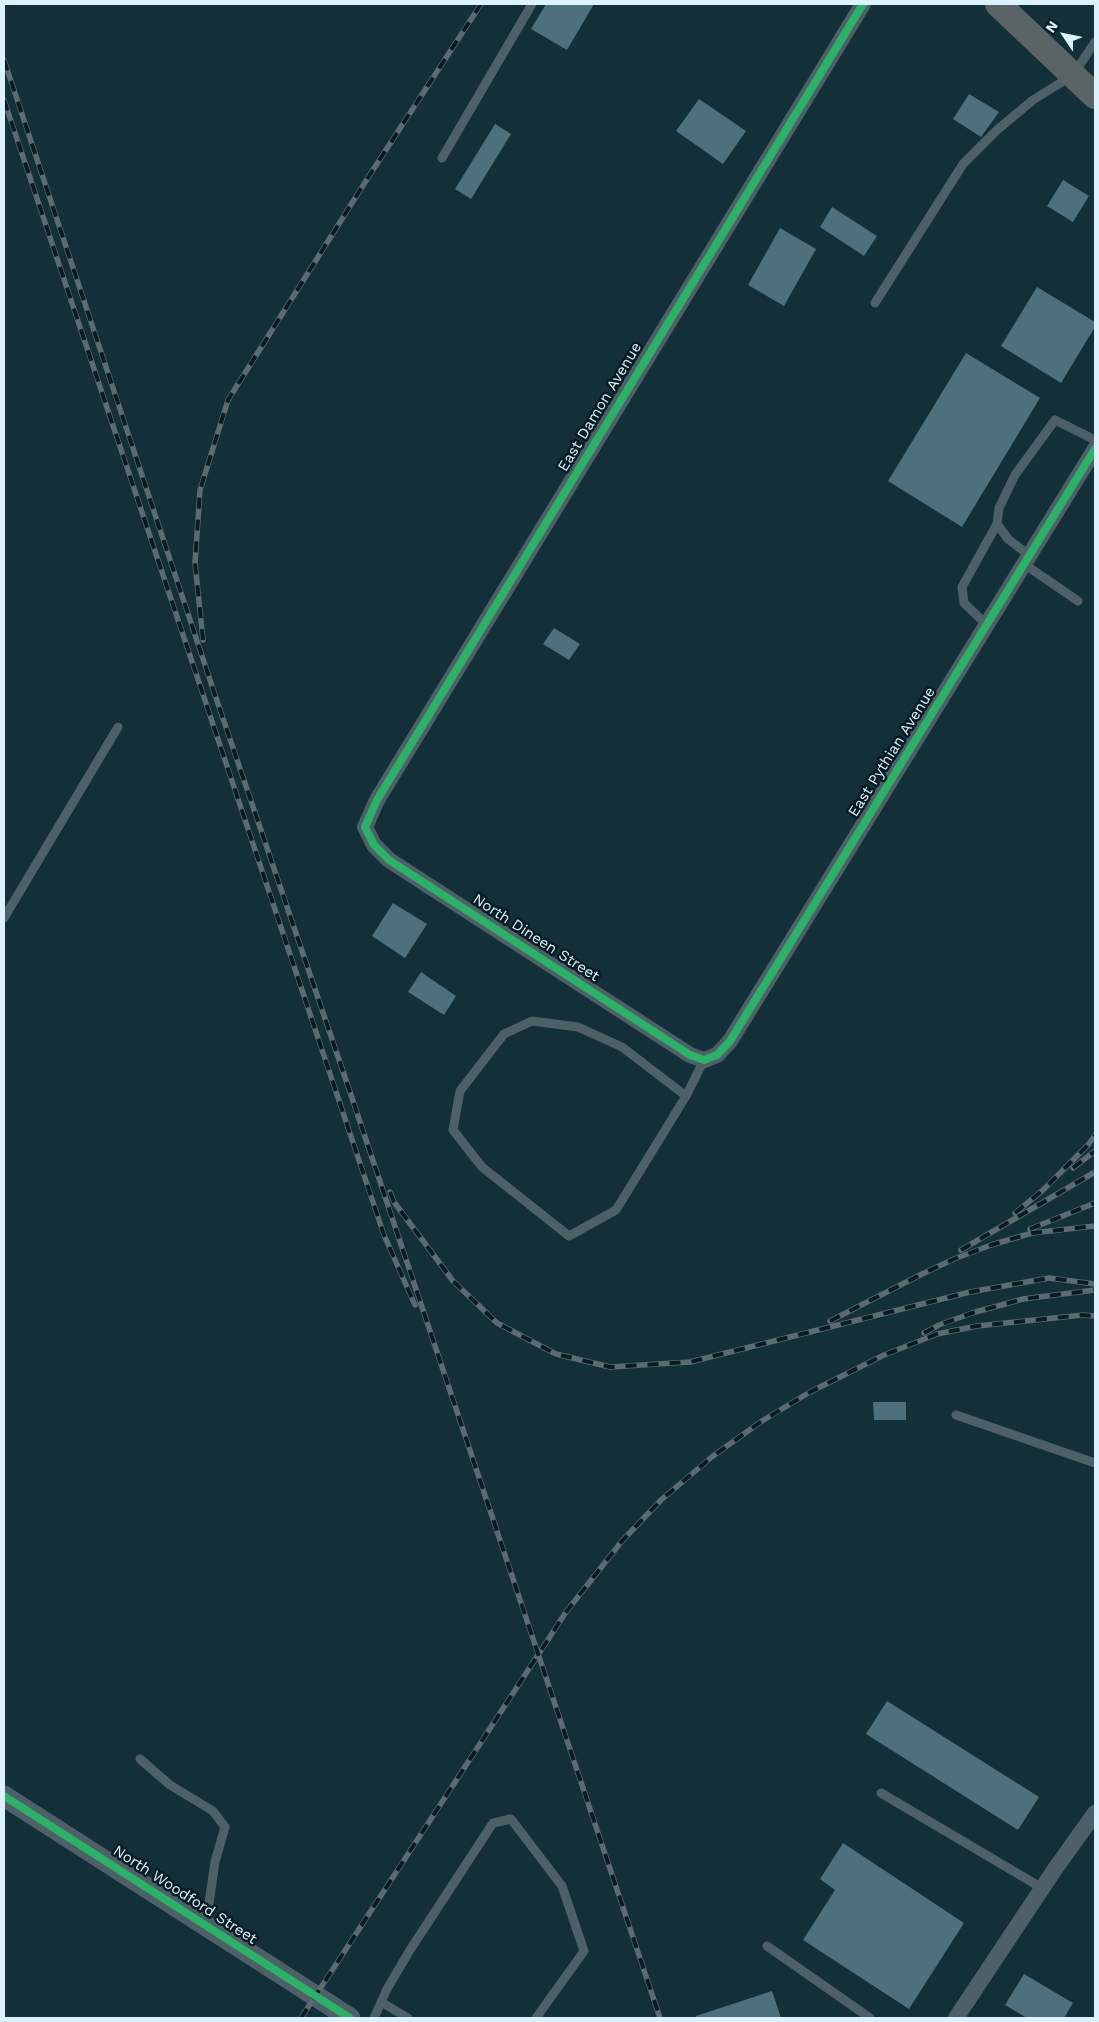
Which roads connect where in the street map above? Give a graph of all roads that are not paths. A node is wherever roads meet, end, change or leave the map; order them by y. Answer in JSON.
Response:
{"nodes":[{"id":1,"x":532,"y":4,"type":"edge"},
{"id":2,"x":862,"y":4,"type":"edge"},
{"id":3,"x":998,"y":4,"type":"edge"},
{"id":4,"x":1095,"y":42,"type":"edge"},
{"id":5,"x":1073,"y":75,"type":"junction"},
{"id":6,"x":1095,"y":96,"type":"edge"},
{"id":7,"x":442,"y":158,"type":"dead end"},
{"id":8,"x":875,"y":303,"type":"dead end"},
{"id":9,"x":1095,"y":440,"type":"edge"},
{"id":10,"x":1095,"y":448,"type":"edge"},
{"id":11,"x":997,"y":524,"type":"junction"},
{"id":12,"x":1027,"y":560,"type":"junction"},
{"id":13,"x":1078,"y":601,"type":"dead end"},
{"id":14,"x":987,"y":625,"type":"junction"},
{"id":15,"x":118,"y":726,"type":"dead end"},
{"id":16,"x":365,"y":827,"type":"joint"},
{"id":17,"x":4,"y":918,"type":"edge"},
{"id":18,"x":704,"y":1060,"type":"junction"},
{"id":19,"x":686,"y":1096,"type":"junction"},
{"id":20,"x":956,"y":1415,"type":"dead end"},
{"id":21,"x":1095,"y":1463,"type":"edge"},
{"id":22,"x":140,"y":1759,"type":"dead end"},
{"id":23,"x":881,"y":1793,"type":"dead end"},
{"id":24,"x":4,"y":1796,"type":"edge"},
{"id":25,"x":1095,"y":1813,"type":"edge"},
{"id":26,"x":1042,"y":1888,"type":"junction"},
{"id":27,"x":206,"y":1924,"type":"junction"},
{"id":28,"x":767,"y":1946,"type":"dead end"},
{"id":29,"x":381,"y":2002,"type":"junction"},
{"id":30,"x":350,"y":2018,"type":"edge"},
{"id":31,"x":374,"y":2018,"type":"edge"},
{"id":32,"x":408,"y":2018,"type":"edge"},
{"id":33,"x":536,"y":2018,"type":"edge"},
{"id":34,"x":870,"y":2018,"type":"edge"},
{"id":35,"x":956,"y":2018,"type":"edge"}],
"edges":[{"from":1,"to":7,"type":"lane"},
{"from":2,"to":16,"type":"street","name":"East Damon Avenue"},
{"from":3,"to":5,"type":"main road"},
{"from":4,"to":5,"type":"lane"},
{"from":5,"to":6,"type":"main road"},
{"from":5,"to":8,"type":"lane"},
{"from":9,"to":11,"type":"lane"},
{"from":10,"to":12,"type":"street","name":"East Pythian Avenue"},
{"from":11,"to":12,"type":"lane"},
{"from":11,"to":14,"type":"lane"},
{"from":12,"to":13,"type":"lane"},
{"from":12,"to":14,"type":"street","name":"East Pythian Avenue"},
{"from":14,"to":18,"type":"street","name":"East Pythian Avenue"},
{"from":15,"to":17,"type":"lane"},
{"from":16,"to":18,"type":"street","name":"North Dineen Street"},
{"from":18,"to":19,"type":"lane"},
{"from":19,"to":19,"type":"lane"},
{"from":20,"to":21,"type":"lane"},
{"from":22,"to":27,"type":"lane"},
{"from":23,"to":26,"type":"lane"},
{"from":24,"to":27,"type":"street","name":"North Woodford Street"},
{"from":25,"to":26,"type":"street"},
{"from":26,"to":35,"type":"street"},
{"from":27,"to":30,"type":"street","name":"North Woodford Street"},
{"from":28,"to":34,"type":"lane"},
{"from":29,"to":31,"type":"lane"},
{"from":29,"to":32,"type":"lane"},
{"from":29,"to":33,"type":"lane"}]}
